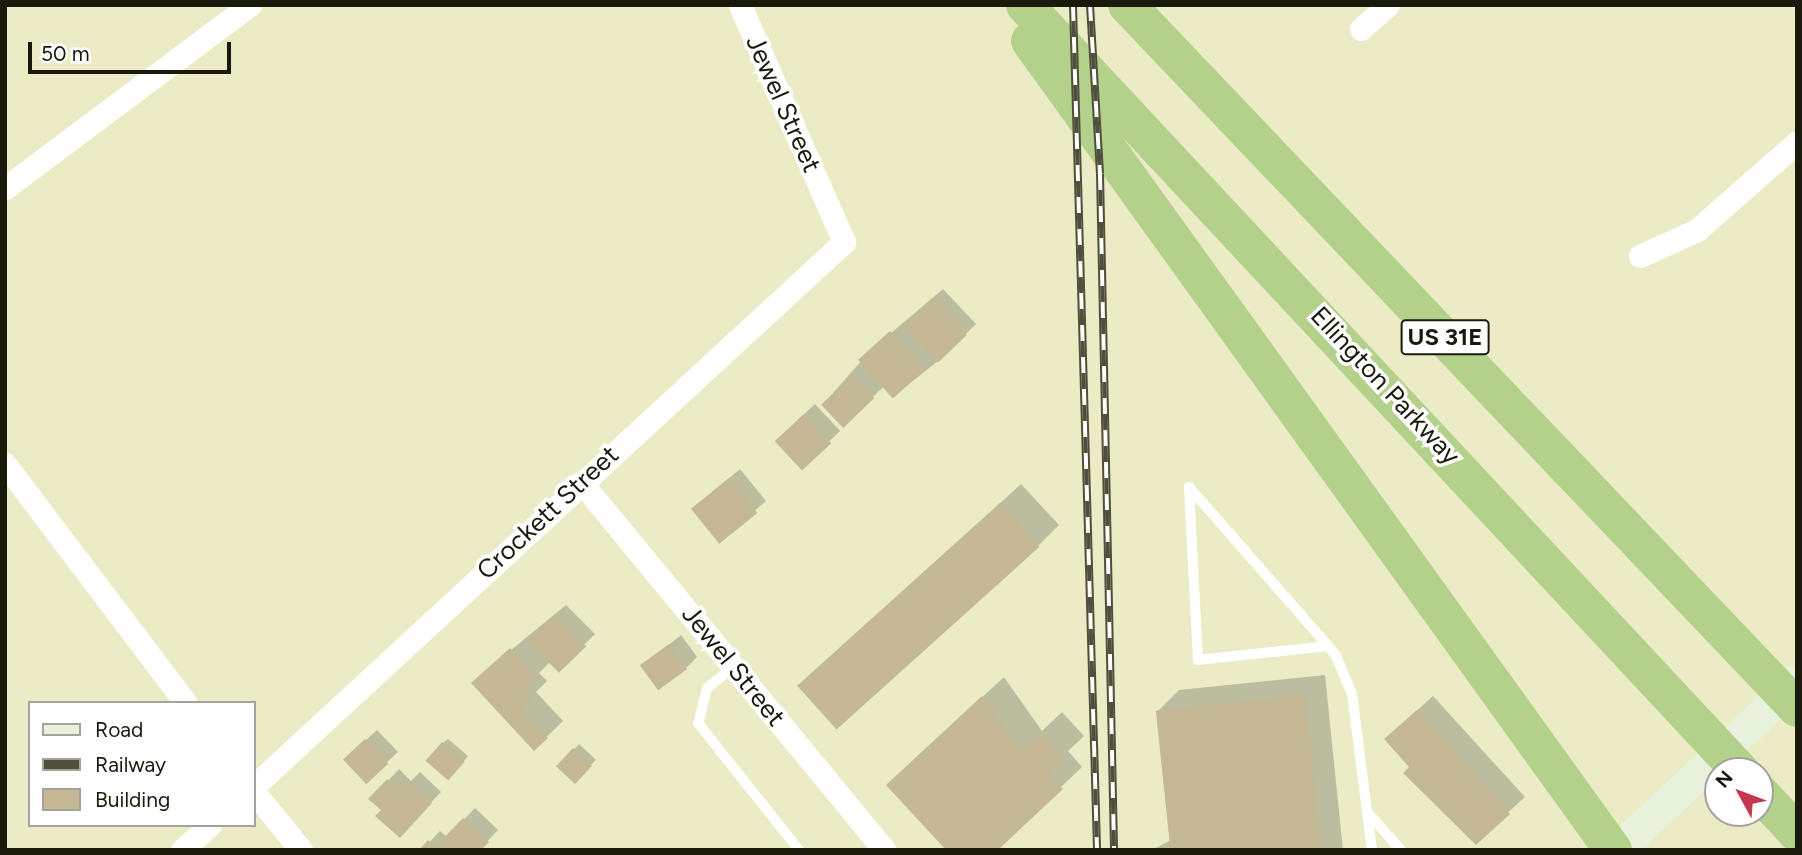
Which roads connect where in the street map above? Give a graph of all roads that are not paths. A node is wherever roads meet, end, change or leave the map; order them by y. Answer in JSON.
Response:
{"nodes":[{"id":1,"x":250,"y":5,"type":"edge"},
{"id":2,"x":740,"y":5,"type":"edge"},
{"id":3,"x":1127,"y":5,"type":"edge"},
{"id":4,"x":1388,"y":5,"type":"edge"},
{"id":5,"x":1013,"y":9,"type":"edge"},
{"id":6,"x":1361,"y":29,"type":"dead end"},
{"id":7,"x":1797,"y":142,"type":"edge"},
{"id":8,"x":5,"y":188,"type":"edge"},
{"id":9,"x":844,"y":242,"type":"joint"},
{"id":10,"x":1640,"y":256,"type":"dead end"},
{"id":11,"x":5,"y":464,"type":"edge"},
{"id":12,"x":581,"y":482,"type":"junction"},
{"id":13,"x":1328,"y":646,"type":"junction"},
{"id":14,"x":733,"y":667,"type":"junction"},
{"id":15,"x":1797,"y":682,"type":"edge"},
{"id":16,"x":184,"y":701,"type":"edge"},
{"id":17,"x":1797,"y":708,"type":"edge"},
{"id":18,"x":1727,"y":757,"type":"edge"},
{"id":19,"x":256,"y":784,"type":"edge"},
{"id":20,"x":256,"y":795,"type":"edge"},
{"id":21,"x":1367,"y":813,"type":"junction"},
{"id":22,"x":208,"y":827,"type":"edge"},
{"id":23,"x":183,"y":850,"type":"edge"},
{"id":24,"x":300,"y":850,"type":"edge"},
{"id":25,"x":799,"y":850,"type":"edge"},
{"id":26,"x":884,"y":850,"type":"edge"},
{"id":27,"x":1372,"y":850,"type":"edge"},
{"id":28,"x":1401,"y":850,"type":"edge"},
{"id":29,"x":1616,"y":850,"type":"edge"}],
"edges":[{"from":1,"to":8,"type":"street"},
{"from":2,"to":9,"type":"street","name":"Jewel Street"},
{"from":3,"to":17,"type":"highway","number":"US 31E"},
{"from":4,"to":6,"type":"street"},
{"from":5,"to":18,"type":"highway","name":"Ellington Parkway","number":"US 31E"},
{"from":5,"to":29,"type":"highway"},
{"from":7,"to":10,"type":"street"},
{"from":9,"to":12,"type":"street","name":"Crockett Street"},
{"from":11,"to":16,"type":"street"},
{"from":12,"to":14,"type":"street","name":"Jewel Street"},
{"from":12,"to":19,"type":"street","name":"Crockett Street"},
{"from":13,"to":13,"type":"lane"},
{"from":13,"to":21,"type":"lane"},
{"from":14,"to":25,"type":"lane"},
{"from":14,"to":26,"type":"street","name":"Jewel Street"},
{"from":15,"to":29,"type":"main road"},
{"from":20,"to":24,"type":"street"},
{"from":21,"to":27,"type":"lane"},
{"from":21,"to":28,"type":"lane"},
{"from":22,"to":23,"type":"street"}]}
